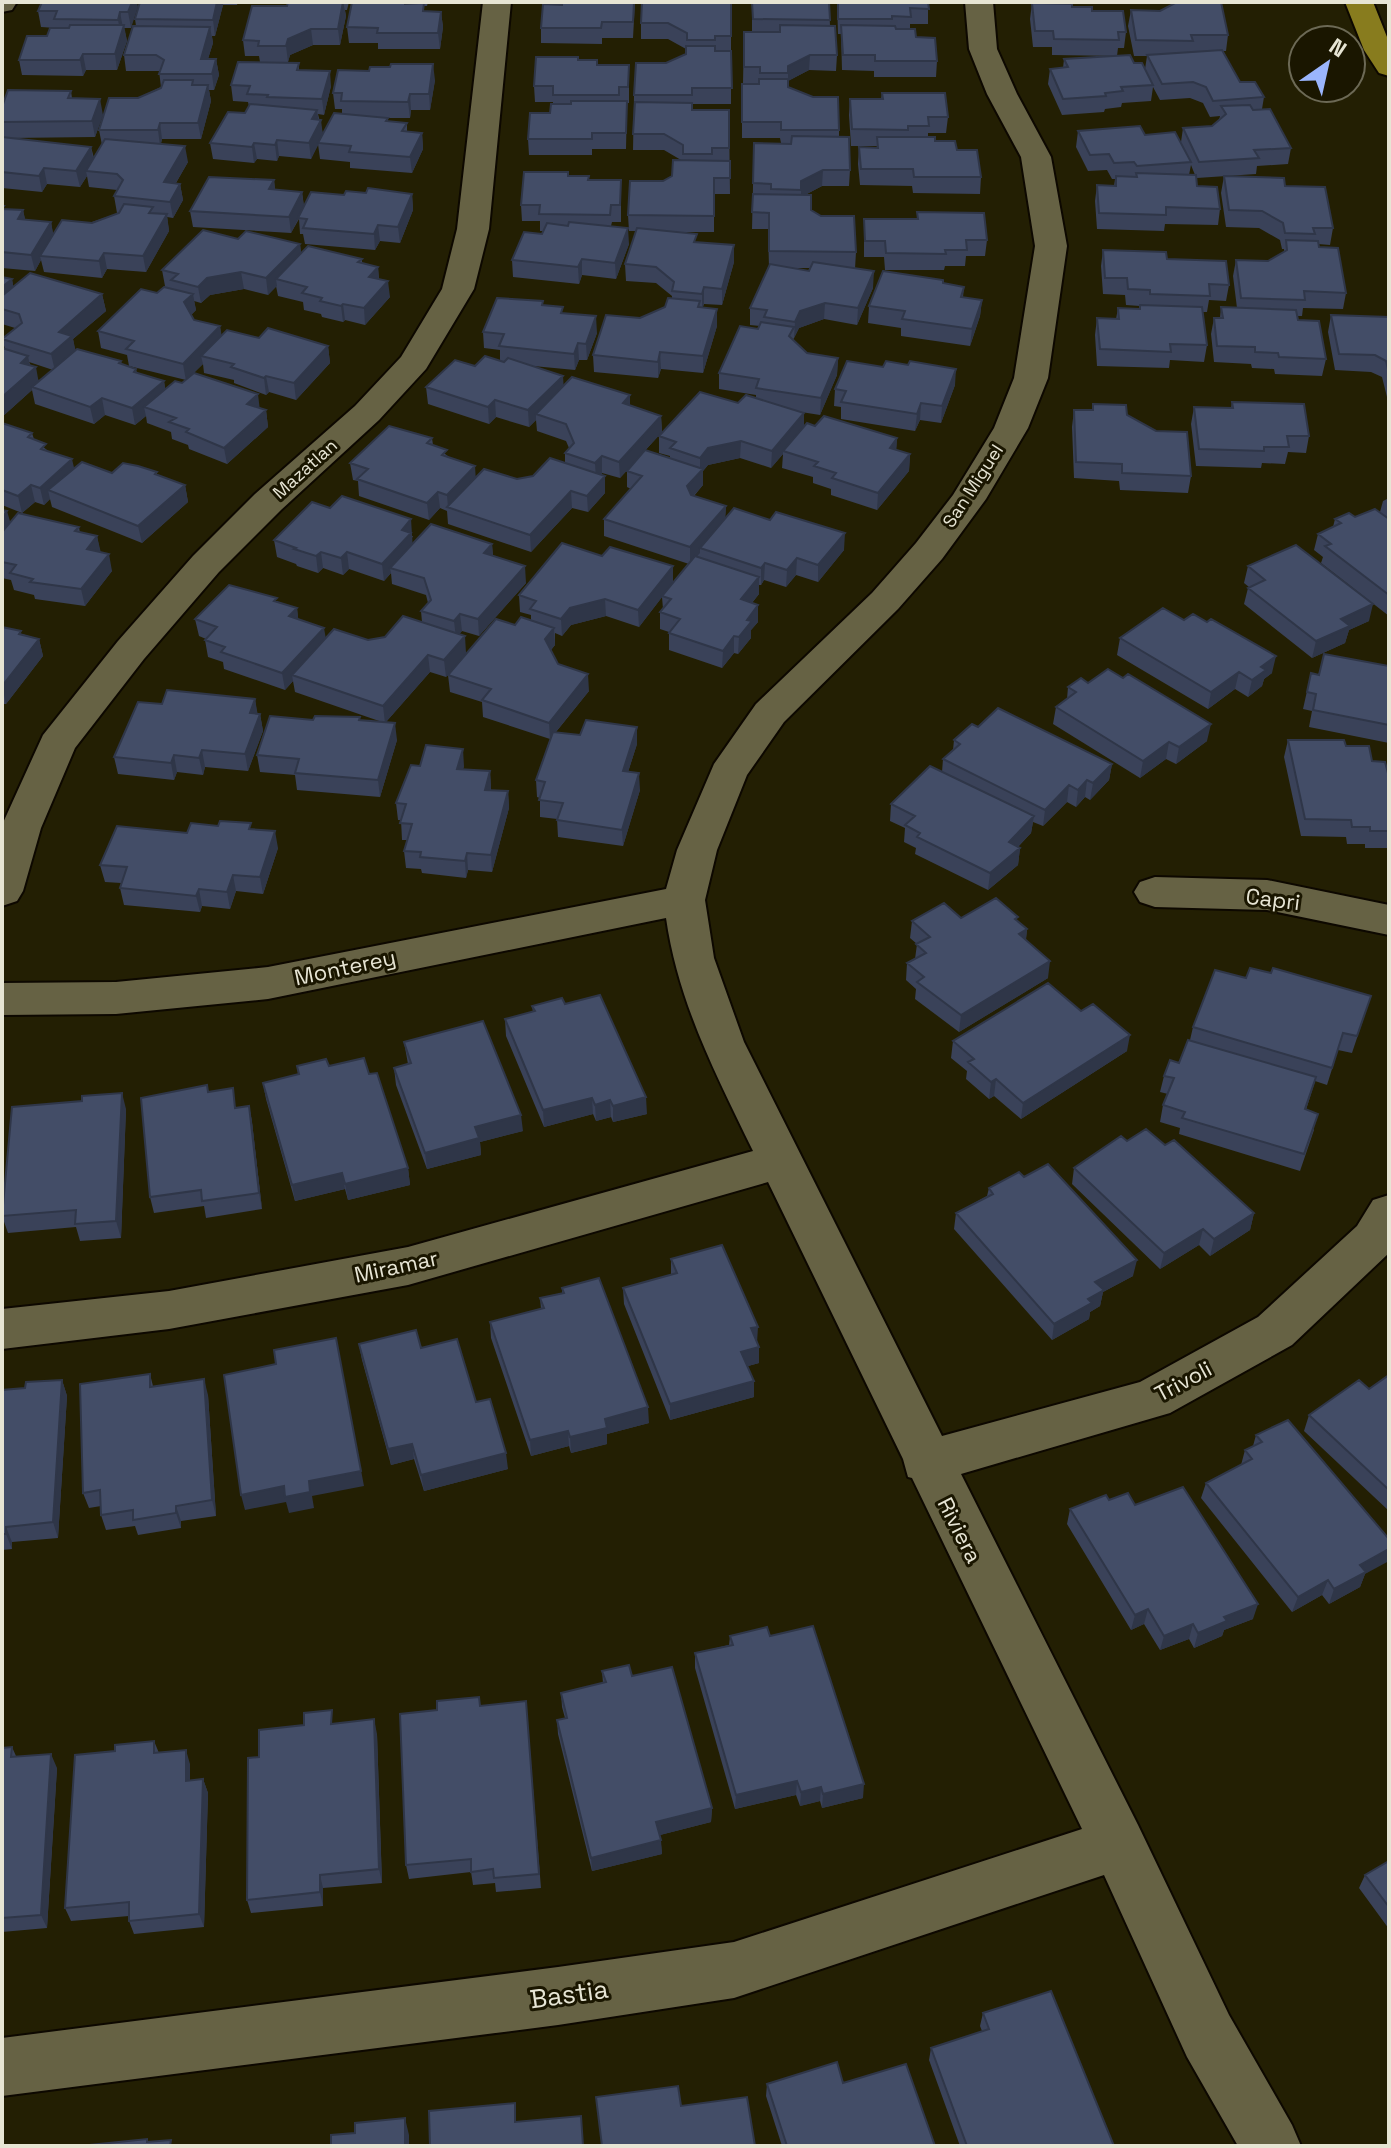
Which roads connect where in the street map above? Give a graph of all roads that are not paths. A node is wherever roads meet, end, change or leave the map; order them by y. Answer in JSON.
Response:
{"nodes":[{"id":1,"x":497,"y":2,"type":"edge"},
{"id":2,"x":979,"y":2,"type":"edge"},
{"id":3,"x":1359,"y":2,"type":"edge"},
{"id":4,"x":1389,"y":67,"type":"edge"},
{"id":5,"x":2,"y":891,"type":"edge"},
{"id":6,"x":1155,"y":892,"type":"dead end"},
{"id":7,"x":684,"y":900,"type":"junction"},
{"id":8,"x":1389,"y":920,"type":"edge"},
{"id":9,"x":2,"y":999,"type":"edge"},
{"id":10,"x":780,"y":1161,"type":"junction"},
{"id":11,"x":1389,"y":1213,"type":"edge"},
{"id":12,"x":2,"y":1329,"type":"edge"},
{"id":13,"x":926,"y":1462,"type":"junction"},
{"id":14,"x":1118,"y":1844,"type":"junction"},
{"id":15,"x":2,"y":2067,"type":"edge"},
{"id":16,"x":1271,"y":2146,"type":"edge"}],
"edges":[{"from":1,"to":5,"type":"street","name":"Mazatlan"},
{"from":2,"to":7,"type":"street","name":"San Miguel"},
{"from":3,"to":4,"type":"main road"},
{"from":6,"to":8,"type":"street","name":"Capri"},
{"from":7,"to":9,"type":"street","name":"Monterey"},
{"from":7,"to":10,"type":"street","name":"Riviera"},
{"from":10,"to":12,"type":"street","name":"Miramar"},
{"from":10,"to":13,"type":"street","name":"Riviera"},
{"from":11,"to":13,"type":"street","name":"Trivoli"},
{"from":13,"to":14,"type":"street","name":"Riviera"},
{"from":14,"to":15,"type":"street","name":"Bastia"},
{"from":14,"to":16,"type":"street","name":"Riviera"}]}
